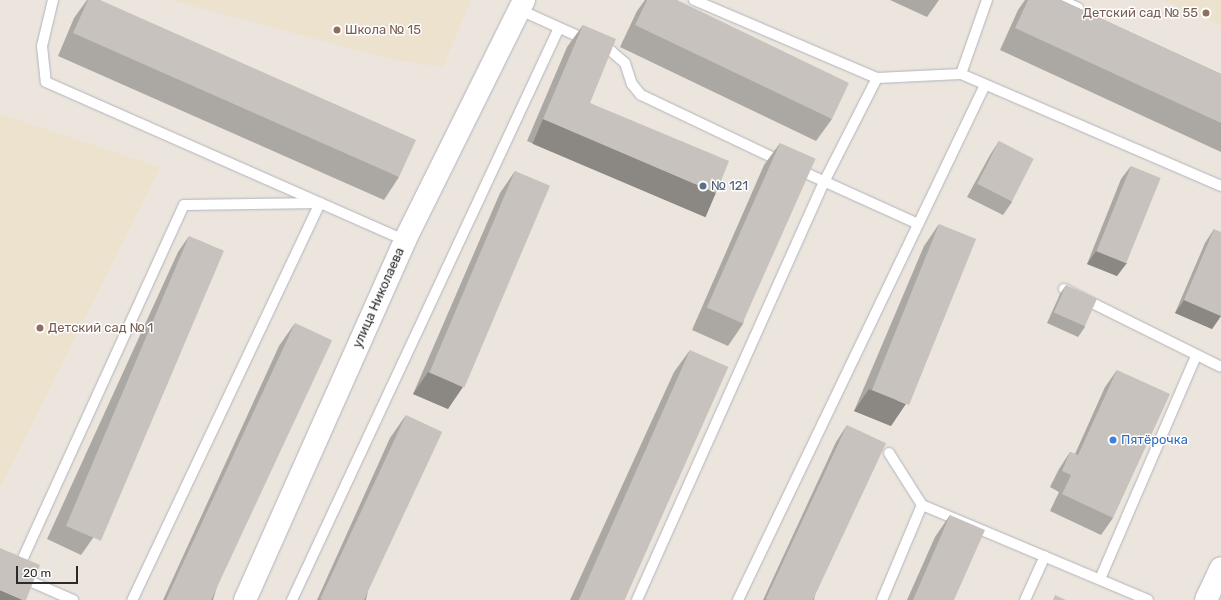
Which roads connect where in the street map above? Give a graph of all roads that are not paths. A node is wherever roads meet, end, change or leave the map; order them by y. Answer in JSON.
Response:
{"nodes":[{"id":1,"x":53,"y":0,"type":"edge"},
{"id":2,"x":694,"y":0,"type":"edge"},
{"id":3,"x":987,"y":0,"type":"edge"},
{"id":4,"x":1061,"y":0,"type":"edge"},
{"id":5,"x":522,"y":5,"type":"edge"},
{"id":6,"x":1089,"y":13,"type":"edge"},
{"id":7,"x":558,"y":28,"type":"junction"},
{"id":8,"x":961,"y":74,"type":"junction"},
{"id":9,"x":877,"y":78,"type":"junction"},
{"id":10,"x":985,"y":85,"type":"junction"},
{"id":11,"x":824,"y":182,"type":"junction"},
{"id":12,"x":1221,"y":186,"type":"edge"},
{"id":13,"x":320,"y":203,"type":"junction"},
{"id":14,"x":918,"y":224,"type":"junction"},
{"id":15,"x":405,"y":240,"type":"junction"},
{"id":16,"x":1064,"y":288,"type":"edge"},
{"id":17,"x":1196,"y":356,"type":"junction"},
{"id":18,"x":1221,"y":367,"type":"edge"},
{"id":19,"x":889,"y":453,"type":"dead end"},
{"id":20,"x":922,"y":505,"type":"junction"},
{"id":21,"x":1045,"y":556,"type":"junction"},
{"id":22,"x":0,"y":568,"type":"edge"},
{"id":23,"x":1221,"y":568,"type":"edge"},
{"id":24,"x":15,"y":575,"type":"junction"},
{"id":25,"x":1100,"y":579,"type":"junction"},
{"id":26,"x":73,"y":600,"type":"edge"},
{"id":27,"x":132,"y":600,"type":"edge"},
{"id":28,"x":245,"y":600,"type":"edge"},
{"id":29,"x":292,"y":600,"type":"edge"},
{"id":30,"x":637,"y":600,"type":"edge"},
{"id":31,"x":738,"y":600,"type":"edge"},
{"id":32,"x":882,"y":600,"type":"edge"},
{"id":33,"x":1025,"y":600,"type":"edge"},
{"id":34,"x":1148,"y":600,"type":"edge"},
{"id":35,"x":1206,"y":600,"type":"edge"}],
"edges":[{"from":1,"to":13,"type":"lane"},
{"from":2,"to":9,"type":"lane"},
{"from":3,"to":8,"type":"lane"},
{"from":4,"to":6,"type":"lane"},
{"from":5,"to":7,"type":"lane"},
{"from":5,"to":15,"type":"main road","name":"улица Николаева"},
{"from":7,"to":11,"type":"lane"},
{"from":7,"to":29,"type":"lane"},
{"from":8,"to":9,"type":"lane"},
{"from":8,"to":10,"type":"lane"},
{"from":9,"to":11,"type":"lane"},
{"from":10,"to":12,"type":"lane"},
{"from":10,"to":14,"type":"lane"},
{"from":11,"to":14,"type":"lane"},
{"from":11,"to":30,"type":"lane"},
{"from":13,"to":15,"type":"lane"},
{"from":13,"to":24,"type":"lane"},
{"from":13,"to":27,"type":"lane"},
{"from":14,"to":31,"type":"lane"},
{"from":15,"to":28,"type":"main road","name":"улица Николаева"},
{"from":16,"to":17,"type":"lane"},
{"from":17,"to":18,"type":"lane"},
{"from":17,"to":25,"type":"lane"},
{"from":19,"to":20,"type":"lane"},
{"from":20,"to":21,"type":"lane"},
{"from":20,"to":32,"type":"lane"},
{"from":21,"to":25,"type":"lane"},
{"from":21,"to":33,"type":"lane"},
{"from":22,"to":24,"type":"lane"},
{"from":23,"to":35,"type":"main road"},
{"from":24,"to":26,"type":"lane"},
{"from":25,"to":34,"type":"lane"}]}
